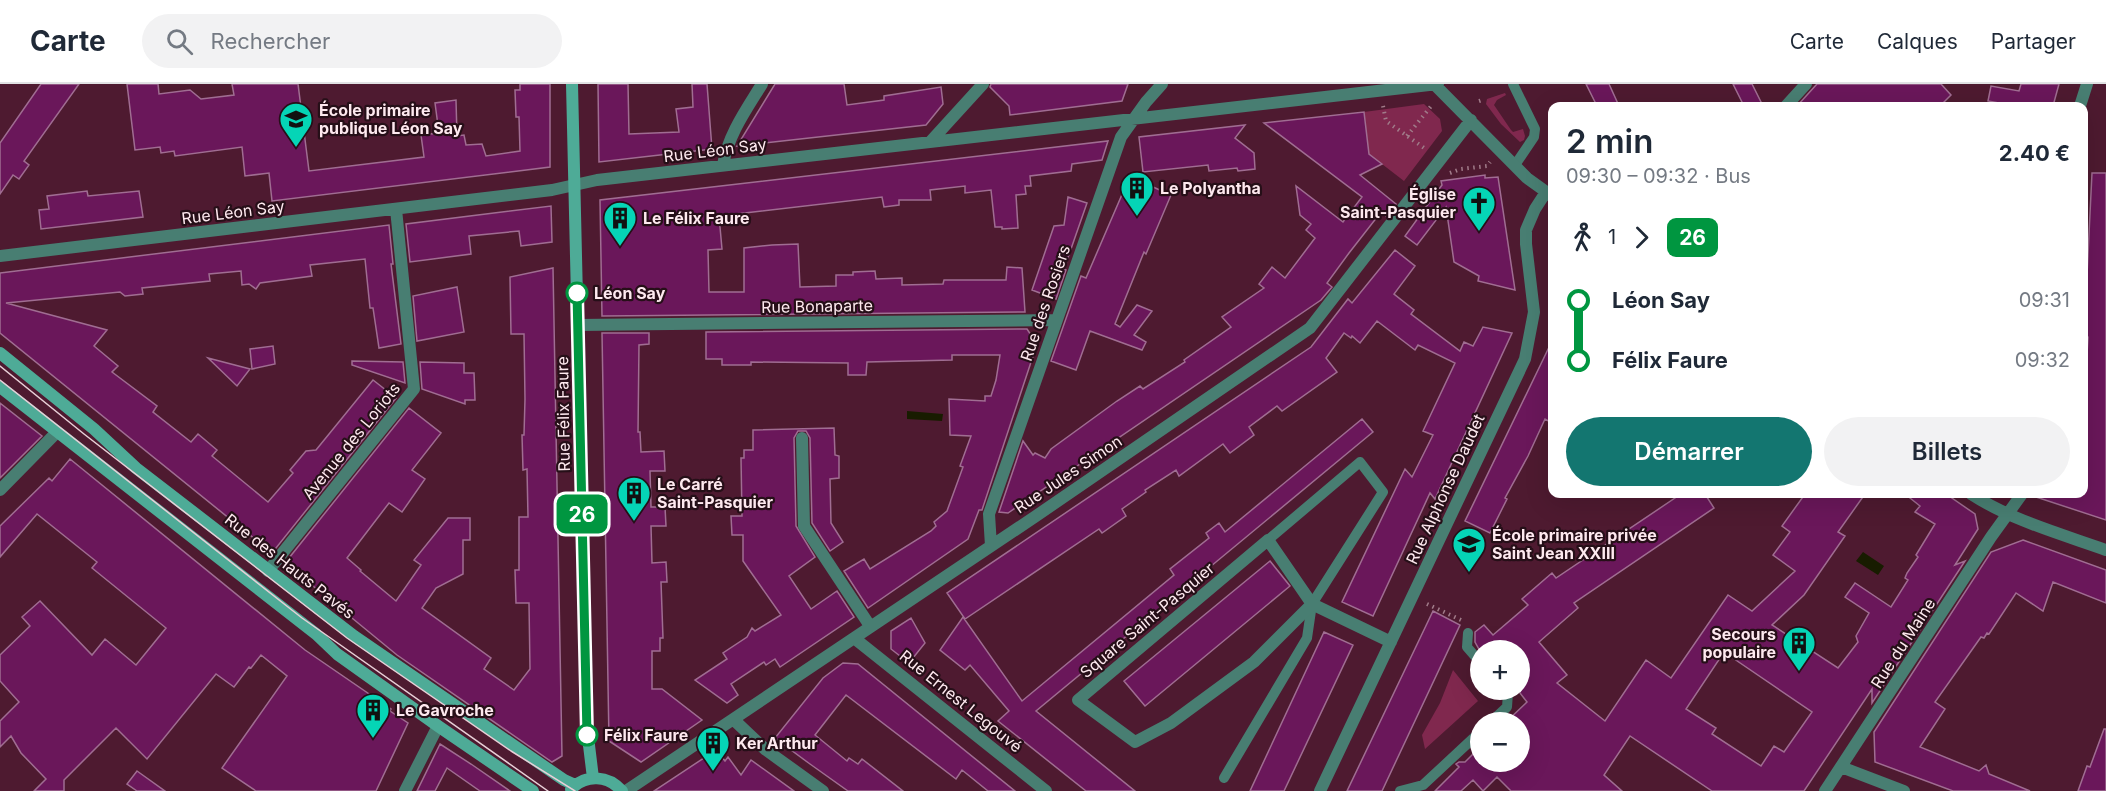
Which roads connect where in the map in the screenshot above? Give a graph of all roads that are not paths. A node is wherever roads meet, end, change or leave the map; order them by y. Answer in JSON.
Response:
{"nodes":[{"id":1,"x":572,"y":84,"type":"edge"},
{"id":2,"x":762,"y":84,"type":"edge"},
{"id":3,"x":983,"y":84,"type":"edge"},
{"id":4,"x":1162,"y":84,"type":"edge"},
{"id":5,"x":1436,"y":84,"type":"edge"},
{"id":6,"x":1513,"y":84,"type":"edge"},
{"id":7,"x":1806,"y":84,"type":"edge"},
{"id":8,"x":2087,"y":84,"type":"edge"},
{"id":9,"x":1790,"y":102,"type":"edge"},
{"id":10,"x":2081,"y":102,"type":"edge"},
{"id":11,"x":1134,"y":119,"type":"junction"},
{"id":12,"x":1471,"y":120,"type":"junction"},
{"id":13,"x":931,"y":141,"type":"junction"},
{"id":14,"x":723,"y":165,"type":"junction"},
{"id":15,"x":1515,"y":165,"type":"junction"},
{"id":16,"x":574,"y":185,"type":"junction"},
{"id":17,"x":1548,"y":193,"type":"edge"},
{"id":18,"x":1548,"y":195,"type":"edge"},
{"id":19,"x":396,"y":209,"type":"junction"},
{"id":20,"x":0,"y":256,"type":"edge"},
{"id":21,"x":1056,"y":320,"type":"junction"},
{"id":22,"x":578,"y":325,"type":"junction"},
{"id":23,"x":0,"y":353,"type":"edge"},
{"id":24,"x":0,"y":387,"type":"edge"},
{"id":25,"x":57,"y":432,"type":"junction"},
{"id":26,"x":802,"y":438,"type":"dead end"},
{"id":27,"x":0,"y":490,"type":"edge"},
{"id":28,"x":1978,"y":498,"type":"edge"},
{"id":29,"x":2019,"y":498,"type":"edge"},
{"id":30,"x":2009,"y":513,"type":"junction"},
{"id":31,"x":1268,"y":540,"type":"junction"},
{"id":32,"x":991,"y":546,"type":"junction"},
{"id":33,"x":2106,"y":550,"type":"edge"},
{"id":34,"x":268,"y":571,"type":"junction"},
{"id":35,"x":1312,"y":604,"type":"junction"},
{"id":36,"x":870,"y":626,"type":"junction"},
{"id":37,"x":1468,"y":633,"type":"road end"},
{"id":38,"x":854,"y":638,"type":"junction"},
{"id":39,"x":1391,"y":642,"type":"junction"},
{"id":40,"x":1470,"y":650,"type":"edge"},
{"id":41,"x":734,"y":720,"type":"junction"},
{"id":42,"x":438,"y":726,"type":"junction"},
{"id":43,"x":1470,"y":741,"type":"edge"},
{"id":44,"x":1841,"y":767,"type":"junction"},
{"id":45,"x":593,"y":778,"type":"junction"},
{"id":46,"x":1224,"y":778,"type":"dead end"},
{"id":47,"x":572,"y":788,"type":"edge"},
{"id":48,"x":1324,"y":789,"type":"edge"},
{"id":49,"x":405,"y":791,"type":"edge"},
{"id":50,"x":533,"y":791,"type":"edge"},
{"id":51,"x":624,"y":791,"type":"edge"},
{"id":52,"x":823,"y":791,"type":"edge"},
{"id":53,"x":1046,"y":791,"type":"edge"},
{"id":54,"x":1400,"y":791,"type":"edge"},
{"id":55,"x":1825,"y":791,"type":"edge"},
{"id":56,"x":1904,"y":791,"type":"edge"}],
"edges":[{"from":1,"to":16,"type":"street","name":"Rue Félix Faure"},
{"from":2,"to":14,"type":"street"},
{"from":3,"to":13,"type":"street"},
{"from":4,"to":11,"type":"street","name":"Rue des Rosiers"},
{"from":5,"to":11,"type":"street","name":"Rue Léon Say"},
{"from":5,"to":12,"type":"street"},
{"from":6,"to":15,"type":"lane"},
{"from":7,"to":9,"type":"street"},
{"from":8,"to":10,"type":"street"},
{"from":11,"to":13,"type":"street","name":"Rue Léon Say"},
{"from":11,"to":21,"type":"street","name":"Rue des Rosiers"},
{"from":12,"to":15,"type":"street"},
{"from":12,"to":32,"type":"street","name":"Rue Jules Simon"},
{"from":13,"to":14,"type":"street","name":"Rue Léon Say"},
{"from":14,"to":16,"type":"street","name":"Rue Léon Say"},
{"from":15,"to":17,"type":"street"},
{"from":16,"to":19,"type":"street","name":"Rue Léon Say"},
{"from":16,"to":22,"type":"street","name":"Rue Félix Faure"},
{"from":18,"to":39,"type":"street","name":"Rue Alphonse Daudet"},
{"from":19,"to":20,"type":"street","name":"Rue Léon Say"},
{"from":19,"to":34,"type":"street","name":"Avenue des Loriots"},
{"from":21,"to":22,"type":"street","name":"Rue Bonaparte"},
{"from":21,"to":32,"type":"street","name":"Rue des Rosiers"},
{"from":22,"to":45,"type":"street","name":"Rue Félix Faure"},
{"from":23,"to":34,"type":"street","name":"Rue des Hauts Pavés"},
{"from":24,"to":25,"type":"street"},
{"from":25,"to":27,"type":"street"},
{"from":25,"to":42,"type":"street"},
{"from":26,"to":36,"type":"street"},
{"from":28,"to":30,"type":"street"},
{"from":29,"to":30,"type":"street","name":"Rue du Maine"},
{"from":30,"to":33,"type":"street"},
{"from":30,"to":44,"type":"street","name":"Rue du Maine"},
{"from":31,"to":35,"type":"street"},
{"from":31,"to":35,"type":"lane"},
{"from":31,"to":35,"type":"street","name":"Square Saint-Pasquier"},
{"from":32,"to":36,"type":"street","name":"Rue Jules Simon"},
{"from":34,"to":47,"type":"street","name":"Rue des Hauts Pavés"},
{"from":35,"to":39,"type":"street"},
{"from":35,"to":46,"type":"lane"},
{"from":36,"to":38,"type":"street","name":"Rue Jules Simon"},
{"from":37,"to":40,"type":"lane"},
{"from":38,"to":41,"type":"street","name":"Rue Jules Simon"},
{"from":38,"to":53,"type":"street","name":"Rue Ernest Legouvé"},
{"from":39,"to":48,"type":"street","name":"Rue Alphonse Daudet"},
{"from":41,"to":51,"type":"street","name":"Rue Jules Simon"},
{"from":41,"to":52,"type":"street"},
{"from":42,"to":49,"type":"street"},
{"from":42,"to":50,"type":"street"},
{"from":43,"to":54,"type":"lane"},
{"from":44,"to":55,"type":"street","name":"Rue du Maine"},
{"from":44,"to":56,"type":"street"},
{"from":45,"to":47,"type":"street"},
{"from":45,"to":51,"type":"street"}]}
